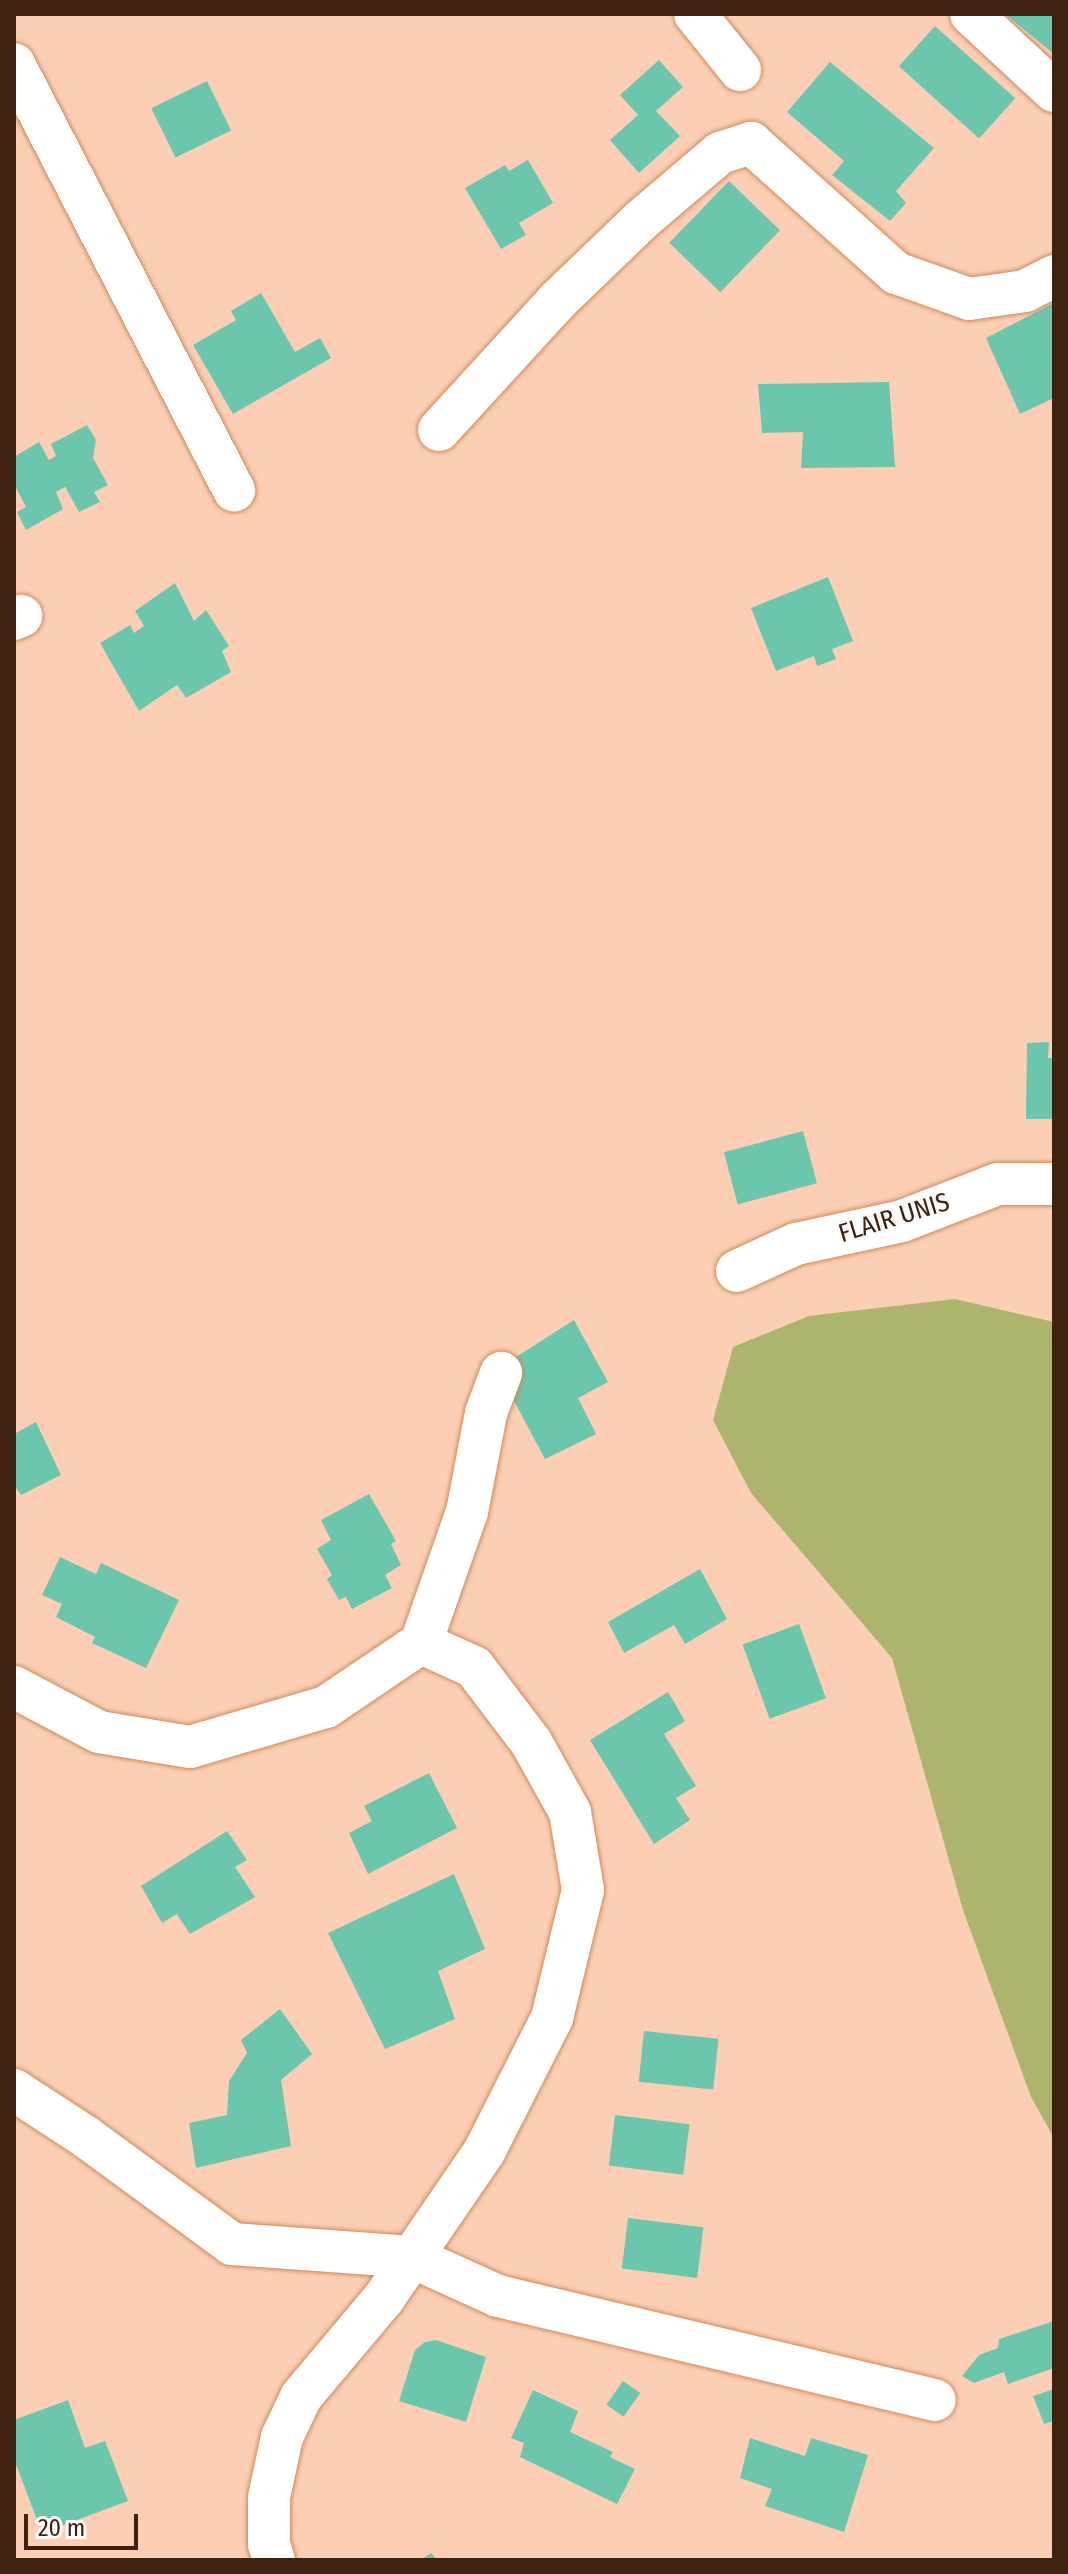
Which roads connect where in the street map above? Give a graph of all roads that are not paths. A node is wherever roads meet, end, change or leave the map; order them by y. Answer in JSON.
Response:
{"nodes":[{"id":1,"x":695,"y":14,"type":"edge"},
{"id":2,"x":971,"y":14,"type":"edge"},
{"id":3,"x":14,"y":64,"type":"edge"},
{"id":4,"x":740,"y":70,"type":"dead end"},
{"id":5,"x":1054,"y":91,"type":"edge"},
{"id":6,"x":1054,"y":276,"type":"edge"},
{"id":7,"x":439,"y":430,"type":"dead end"},
{"id":8,"x":234,"y":491,"type":"dead end"},
{"id":9,"x":1054,"y":1184,"type":"edge"},
{"id":10,"x":737,"y":1271,"type":"dead end"},
{"id":11,"x":501,"y":1373,"type":"dead end"},
{"id":12,"x":421,"y":1643,"type":"junction"},
{"id":13,"x":14,"y":1687,"type":"edge"},
{"id":14,"x":14,"y":2090,"type":"edge"},
{"id":15,"x":412,"y":2257,"type":"junction"},
{"id":16,"x":935,"y":2400,"type":"dead end"},
{"id":17,"x":274,"y":2560,"type":"edge"}],
"edges":[{"from":1,"to":4,"type":"street"},
{"from":2,"to":5,"type":"street"},
{"from":3,"to":8,"type":"street"},
{"from":6,"to":7,"type":"street"},
{"from":9,"to":10,"type":"street","name":"FLAIR UNIS"},
{"from":11,"to":12,"type":"street"},
{"from":12,"to":13,"type":"street"},
{"from":12,"to":15,"type":"street"},
{"from":14,"to":15,"type":"street"},
{"from":15,"to":16,"type":"street"},
{"from":15,"to":17,"type":"street"}]}
